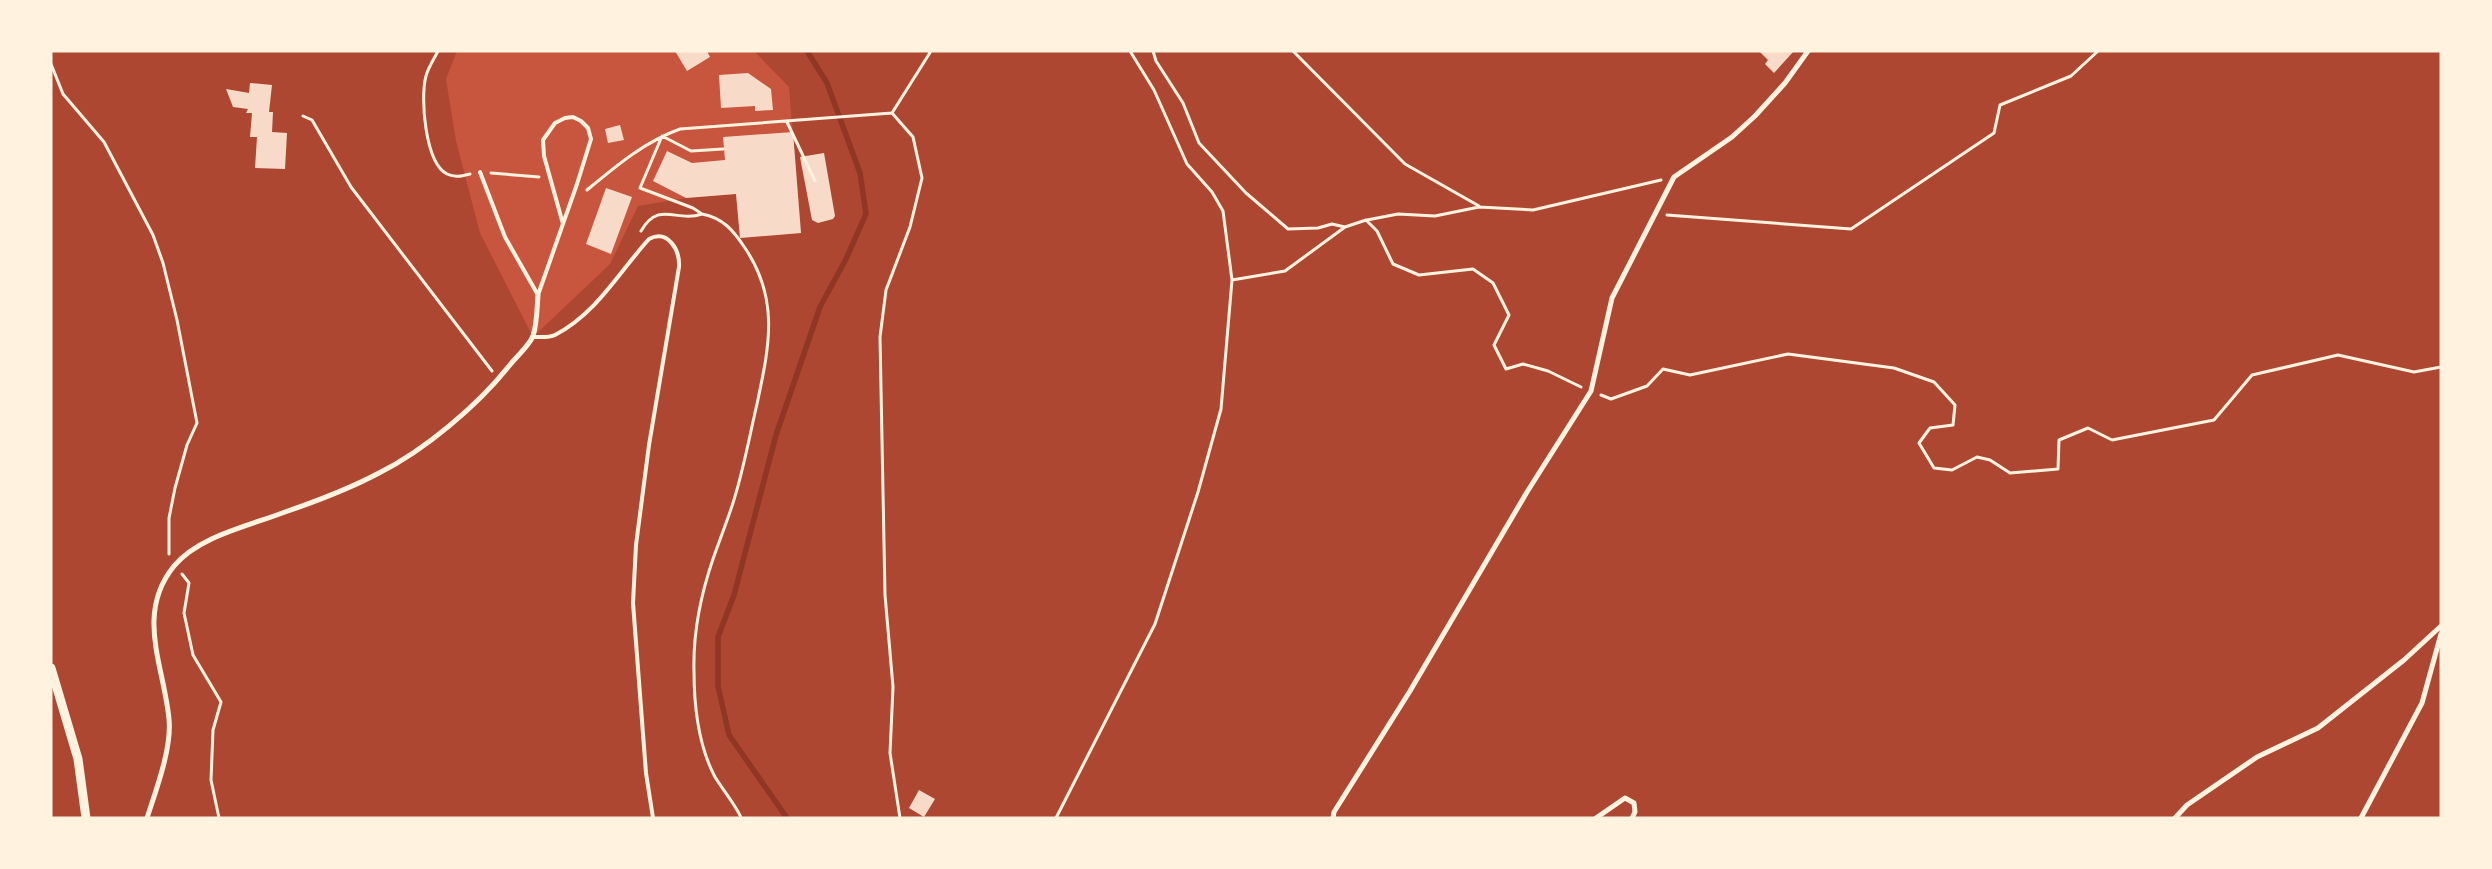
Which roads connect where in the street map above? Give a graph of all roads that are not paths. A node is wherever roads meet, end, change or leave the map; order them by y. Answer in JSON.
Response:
{"nodes":[{"id":1,"x":1808,"y":51,"type":"edge"},
{"id":2,"x":480,"y":172,"type":"road end"},
{"id":3,"x":563,"y":224,"type":"junction"},
{"id":4,"x":538,"y":295,"type":"junction"},
{"id":5,"x":532,"y":337,"type":"junction"},
{"id":6,"x":2441,"y":626,"type":"edge"},
{"id":7,"x":2441,"y":634,"type":"edge"},
{"id":8,"x":51,"y":668,"type":"edge"},
{"id":9,"x":86,"y":818,"type":"edge"},
{"id":10,"x":147,"y":818,"type":"edge"},
{"id":11,"x":653,"y":818,"type":"edge"},
{"id":12,"x":1334,"y":818,"type":"edge"},
{"id":13,"x":1596,"y":818,"type":"edge"},
{"id":14,"x":1632,"y":818,"type":"edge"},
{"id":15,"x":2175,"y":818,"type":"edge"},
{"id":16,"x":2361,"y":818,"type":"edge"}],
"edges":[{"from":1,"to":12,"type":"street"},
{"from":2,"to":4,"type":"lane"},
{"from":3,"to":3,"type":"lane"},
{"from":3,"to":4,"type":"lane"},
{"from":4,"to":5,"type":"street"},
{"from":5,"to":10,"type":"street"},
{"from":5,"to":11,"type":"lane"},
{"from":6,"to":15,"type":"street"},
{"from":7,"to":16,"type":"street"},
{"from":8,"to":9,"type":"street"},
{"from":13,"to":14,"type":"street"}]}
